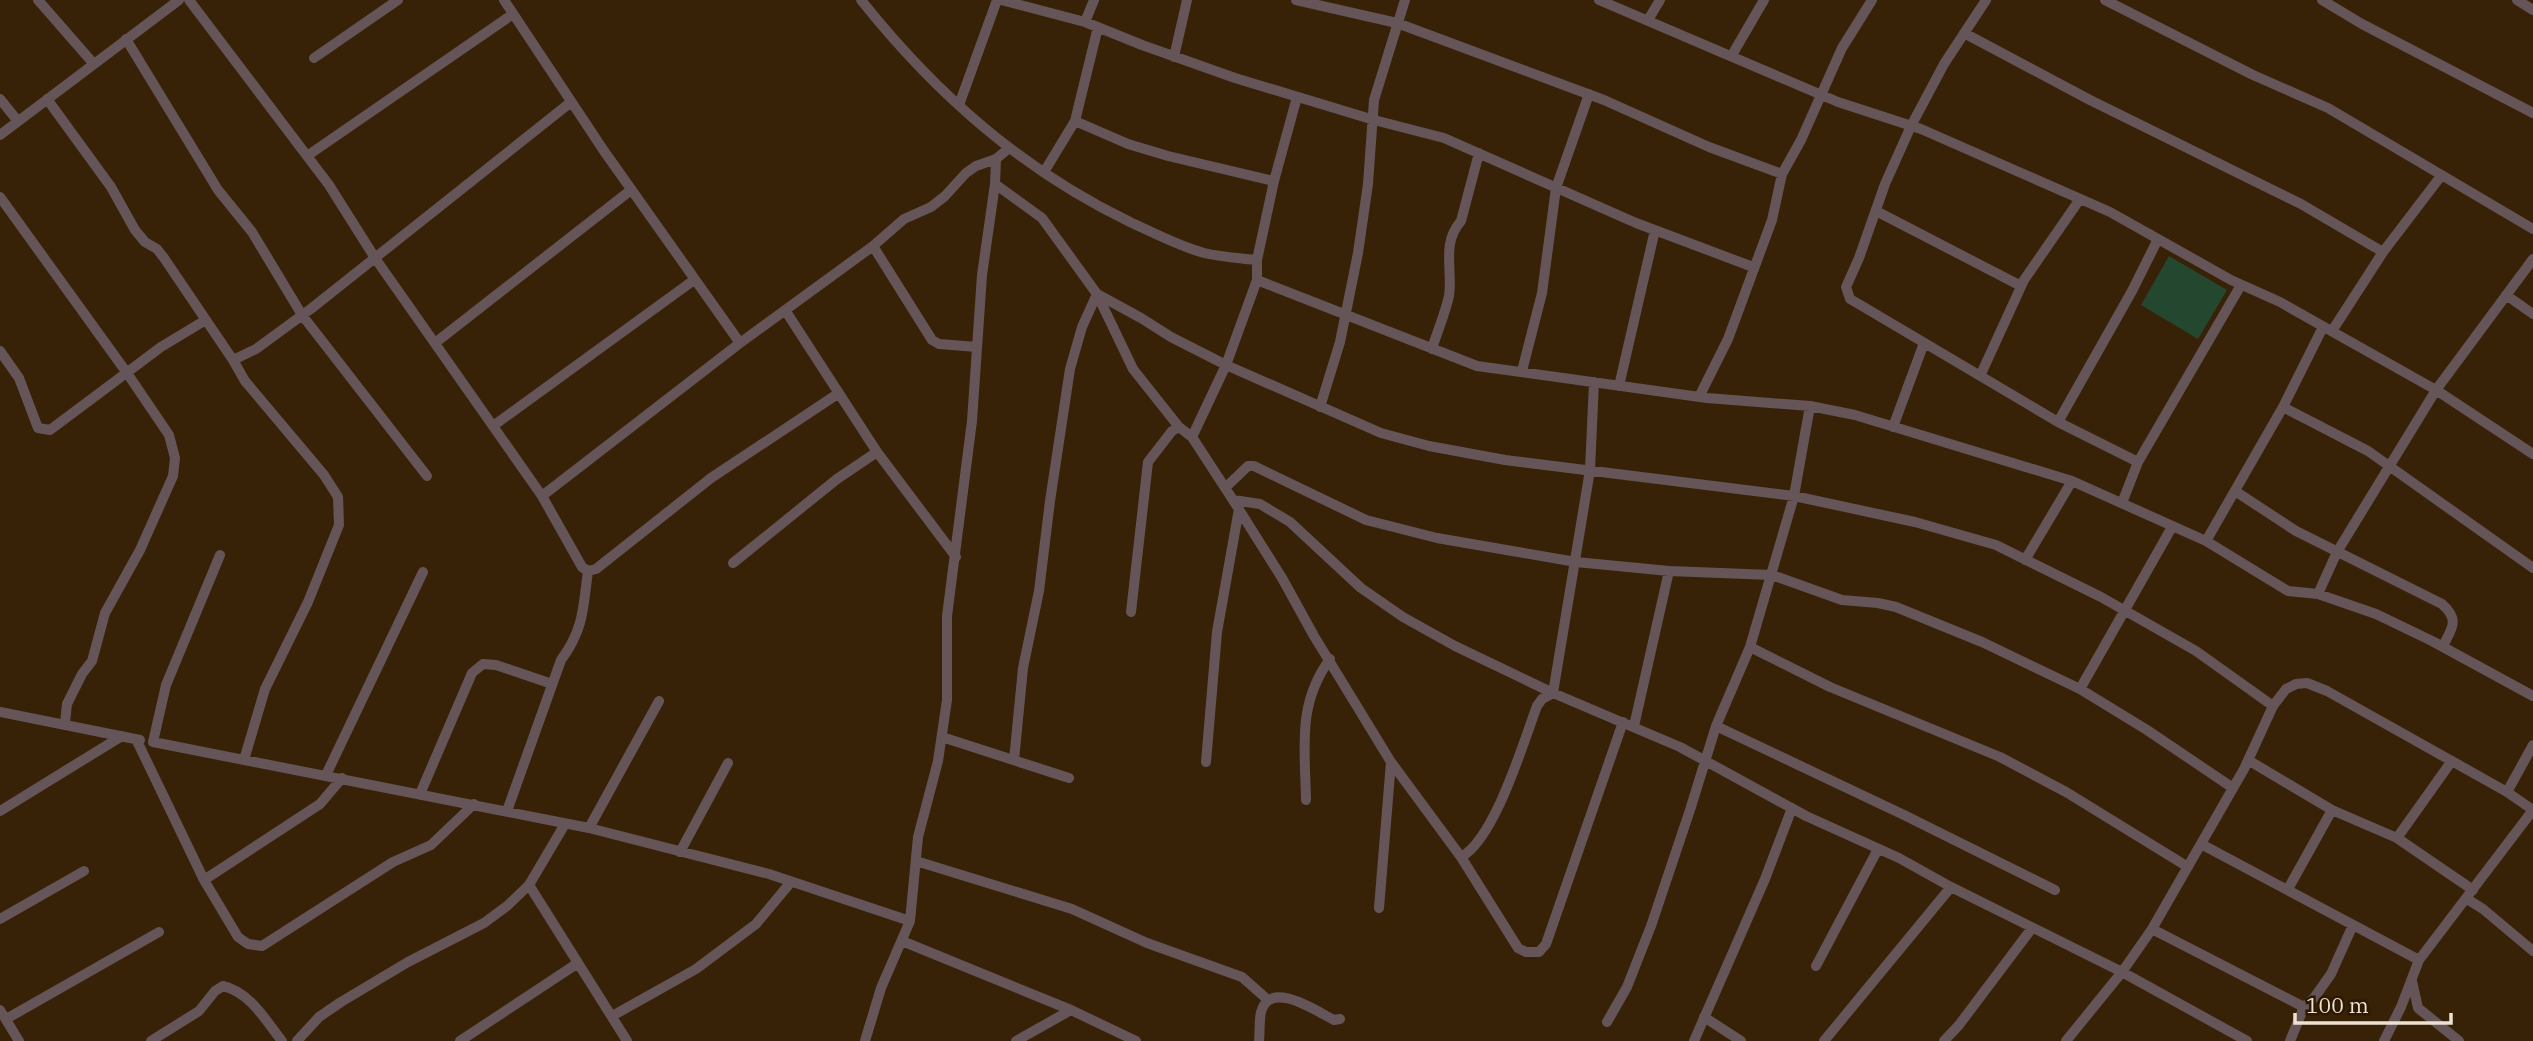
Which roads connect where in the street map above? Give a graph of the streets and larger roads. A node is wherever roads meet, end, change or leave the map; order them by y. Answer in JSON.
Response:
{"nodes":[{"id":1,"x":38,"y":0,"type":"edge"},
{"id":2,"x":179,"y":0,"type":"edge"},
{"id":3,"x":189,"y":0,"type":"edge"},
{"id":4,"x":398,"y":0,"type":"edge"},
{"id":5,"x":503,"y":0,"type":"edge"},
{"id":6,"x":861,"y":0,"type":"edge"},
{"id":7,"x":999,"y":0,"type":"edge"},
{"id":8,"x":1094,"y":0,"type":"edge"},
{"id":9,"x":1187,"y":0,"type":"edge"},
{"id":10,"x":1296,"y":0,"type":"edge"},
{"id":11,"x":1405,"y":0,"type":"edge"},
{"id":12,"x":1599,"y":0,"type":"edge"},
{"id":13,"x":1660,"y":0,"type":"edge"},
{"id":14,"x":1764,"y":0,"type":"edge"},
{"id":15,"x":1872,"y":0,"type":"edge"},
{"id":16,"x":1986,"y":0,"type":"edge"},
{"id":17,"x":2105,"y":0,"type":"edge"},
{"id":18,"x":2322,"y":0,"type":"edge"},
{"id":19,"x":2516,"y":0,"type":"edge"},
{"id":20,"x":2533,"y":10,"type":"edge"},
{"id":21,"x":513,"y":15,"type":"junction"},
{"id":22,"x":1648,"y":20,"type":"junction"},
{"id":23,"x":1085,"y":22,"type":"junction"},
{"id":24,"x":1396,"y":23,"type":"junction"},
{"id":25,"x":1098,"y":27,"type":"junction"},
{"id":26,"x":1964,"y":33,"type":"junction"},
{"id":27,"x":126,"y":39,"type":"junction"},
{"id":28,"x":1732,"y":55,"type":"junction"},
{"id":29,"x":1174,"y":57,"type":"junction"},
{"id":30,"x":314,"y":58,"type":"dead end"},
{"id":31,"x":93,"y":63,"type":"junction"},
{"id":32,"x":1589,"y":94,"type":"junction"},
{"id":33,"x":1822,"y":94,"type":"junction"},
{"id":34,"x":1297,"y":97,"type":"junction"},
{"id":35,"x":0,"y":99,"type":"edge"},
{"id":36,"x":47,"y":99,"type":"junction"},
{"id":37,"x":571,"y":102,"type":"junction"},
{"id":38,"x":959,"y":105,"type":"junction"},
{"id":39,"x":2533,"y":113,"type":"edge"},
{"id":40,"x":17,"y":120,"type":"junction"},
{"id":41,"x":1374,"y":120,"type":"junction"},
{"id":42,"x":1075,"y":121,"type":"junction"},
{"id":43,"x":1911,"y":126,"type":"junction"},
{"id":44,"x":0,"y":135,"type":"edge"},
{"id":45,"x":1008,"y":149,"type":"junction"},
{"id":46,"x":1479,"y":153,"type":"junction"},
{"id":47,"x":307,"y":156,"type":"junction"},
{"id":48,"x":996,"y":159,"type":"junction"},
{"id":49,"x":1044,"y":172,"type":"junction"},
{"id":50,"x":1782,"y":174,"type":"junction"},
{"id":51,"x":2441,"y":177,"type":"junction"},
{"id":52,"x":1274,"y":181,"type":"junction"},
{"id":53,"x":995,"y":184,"type":"junction"},
{"id":54,"x":1556,"y":188,"type":"junction"},
{"id":55,"x":631,"y":190,"type":"junction"},
{"id":56,"x":0,"y":197,"type":"edge"},
{"id":57,"x":2080,"y":199,"type":"junction"},
{"id":58,"x":1877,"y":211,"type":"junction"},
{"id":59,"x":2533,"y":229,"type":"edge"},
{"id":60,"x":1655,"y":230,"type":"junction"},
{"id":61,"x":2158,"y":239,"type":"junction"},
{"id":62,"x":873,"y":246,"type":"junction"},
{"id":63,"x":2383,"y":253,"type":"junction"},
{"id":64,"x":375,"y":258,"type":"junction"},
{"id":65,"x":2533,"y":259,"type":"edge"},
{"id":66,"x":1257,"y":260,"type":"junction"},
{"id":67,"x":1753,"y":267,"type":"junction"},
{"id":68,"x":694,"y":280,"type":"junction"},
{"id":69,"x":1258,"y":281,"type":"junction"},
{"id":70,"x":2241,"y":285,"type":"junction"},
{"id":71,"x":2021,"y":286,"type":"junction"},
{"id":72,"x":1097,"y":294,"type":"junction"},
{"id":73,"x":2506,"y":295,"type":"junction"},
{"id":74,"x":785,"y":310,"type":"junction"},
{"id":75,"x":2533,"y":314,"type":"edge"},
{"id":76,"x":302,"y":315,"type":"junction"},
{"id":77,"x":1345,"y":316,"type":"junction"},
{"id":78,"x":204,"y":321,"type":"junction"},
{"id":79,"x":2328,"y":329,"type":"junction"},
{"id":80,"x":435,"y":343,"type":"junction"},
{"id":81,"x":1924,"y":343,"type":"junction"},
{"id":82,"x":740,"y":344,"type":"junction"},
{"id":83,"x":977,"y":347,"type":"junction"},
{"id":84,"x":1432,"y":349,"type":"junction"},
{"id":85,"x":0,"y":351,"type":"edge"},
{"id":86,"x":233,"y":360,"type":"junction"},
{"id":87,"x":1226,"y":365,"type":"junction"},
{"id":88,"x":1522,"y":371,"type":"junction"},
{"id":89,"x":127,"y":373,"type":"junction"},
{"id":90,"x":1981,"y":374,"type":"junction"},
{"id":91,"x":1594,"y":382,"type":"junction"},
{"id":92,"x":1619,"y":386,"type":"junction"},
{"id":93,"x":2437,"y":390,"type":"junction"},
{"id":94,"x":839,"y":393,"type":"junction"},
{"id":95,"x":1699,"y":397,"type":"junction"},
{"id":96,"x":1810,"y":406,"type":"junction"},
{"id":97,"x":1320,"y":407,"type":"junction"},
{"id":98,"x":2283,"y":407,"type":"junction"},
{"id":99,"x":2058,"y":422,"type":"junction"},
{"id":100,"x":493,"y":426,"type":"junction"},
{"id":101,"x":1179,"y":427,"type":"junction"},
{"id":102,"x":1893,"y":427,"type":"junction"},
{"id":103,"x":1192,"y":437,"type":"junction"},
{"id":104,"x":877,"y":452,"type":"junction"},
{"id":105,"x":2533,"y":454,"type":"edge"},
{"id":106,"x":2138,"y":462,"type":"junction"},
{"id":107,"x":2390,"y":468,"type":"junction"},
{"id":108,"x":1590,"y":470,"type":"junction"},
{"id":109,"x":427,"y":476,"type":"dead end"},
{"id":110,"x":2072,"y":481,"type":"junction"},
{"id":111,"x":1225,"y":488,"type":"junction"},
{"id":112,"x":2235,"y":491,"type":"junction"},
{"id":113,"x":542,"y":496,"type":"junction"},
{"id":114,"x":1794,"y":496,"type":"junction"},
{"id":115,"x":2122,"y":503,"type":"junction"},
{"id":116,"x":1236,"y":504,"type":"junction"},
{"id":117,"x":2172,"y":527,"type":"junction"},
{"id":118,"x":2206,"y":541,"type":"junction"},
{"id":119,"x":2337,"y":552,"type":"junction"},
{"id":120,"x":220,"y":555,"type":"dead end"},
{"id":121,"x":956,"y":557,"type":"junction"},
{"id":122,"x":2025,"y":560,"type":"junction"},
{"id":123,"x":733,"y":562,"type":"dead end"},
{"id":124,"x":1576,"y":562,"type":"junction"},
{"id":125,"x":2533,"y":568,"type":"edge"},
{"id":126,"x":588,"y":571,"type":"junction"},
{"id":127,"x":1669,"y":571,"type":"junction"},
{"id":128,"x":423,"y":572,"type":"dead end"},
{"id":129,"x":1772,"y":575,"type":"junction"},
{"id":130,"x":2318,"y":594,"type":"junction"},
{"id":131,"x":2124,"y":610,"type":"junction"},
{"id":132,"x":1131,"y":612,"type":"dead end"},
{"id":133,"x":2443,"y":646,"type":"junction"},
{"id":134,"x":1750,"y":648,"type":"junction"},
{"id":135,"x":1330,"y":659,"type":"junction"},
{"id":136,"x":552,"y":684,"type":"junction"},
{"id":137,"x":2080,"y":689,"type":"junction"},
{"id":138,"x":1553,"y":693,"type":"junction"},
{"id":139,"x":2533,"y":696,"type":"edge"},
{"id":140,"x":659,"y":701,"type":"dead end"},
{"id":141,"x":2273,"y":706,"type":"junction"},
{"id":142,"x":0,"y":712,"type":"edge"},
{"id":143,"x":65,"y":723,"type":"junction"},
{"id":144,"x":1628,"y":724,"type":"junction"},
{"id":145,"x":1716,"y":726,"type":"junction"},
{"id":146,"x":122,"y":736,"type":"junction"},
{"id":147,"x":942,"y":737,"type":"junction"},
{"id":148,"x":136,"y":739,"type":"junction"},
{"id":149,"x":153,"y":742,"type":"junction"},
{"id":150,"x":2533,"y":745,"type":"edge"},
{"id":151,"x":244,"y":760,"type":"junction"},
{"id":152,"x":1014,"y":760,"type":"junction"},
{"id":153,"x":1705,"y":760,"type":"junction"},
{"id":154,"x":2248,"y":760,"type":"junction"},
{"id":155,"x":1206,"y":762,"type":"dead end"},
{"id":156,"x":1391,"y":762,"type":"junction"},
{"id":157,"x":2451,"y":762,"type":"junction"},
{"id":158,"x":728,"y":763,"type":"dead end"},
{"id":159,"x":326,"y":775,"type":"junction"},
{"id":160,"x":342,"y":778,"type":"junction"},
{"id":161,"x":1069,"y":778,"type":"dead end"},
{"id":162,"x":2233,"y":788,"type":"junction"},
{"id":163,"x":2507,"y":792,"type":"junction"},
{"id":164,"x":420,"y":794,"type":"junction"},
{"id":165,"x":1306,"y":800,"type":"dead end"},
{"id":166,"x":474,"y":804,"type":"junction"},
{"id":167,"x":1791,"y":808,"type":"junction"},
{"id":168,"x":2332,"y":810,"type":"junction"},
{"id":169,"x":2533,"y":810,"type":"edge"},
{"id":170,"x":0,"y":811,"type":"edge"},
{"id":171,"x":506,"y":811,"type":"junction"},
{"id":172,"x":565,"y":824,"type":"junction"},
{"id":173,"x":589,"y":828,"type":"junction"},
{"id":174,"x":2397,"y":838,"type":"junction"},
{"id":175,"x":2201,"y":844,"type":"junction"},
{"id":176,"x":1878,"y":849,"type":"junction"},
{"id":177,"x":680,"y":852,"type":"junction"},
{"id":178,"x":1461,"y":857,"type":"junction"},
{"id":179,"x":916,"y":860,"type":"junction"},
{"id":180,"x":2188,"y":867,"type":"junction"},
{"id":181,"x":84,"y":871,"type":"dead end"},
{"id":182,"x":204,"y":880,"type":"junction"},
{"id":183,"x":791,"y":882,"type":"junction"},
{"id":184,"x":529,"y":885,"type":"junction"},
{"id":185,"x":1951,"y":887,"type":"junction"},
{"id":186,"x":2288,"y":889,"type":"junction"},
{"id":187,"x":2054,"y":890,"type":"dead end"},
{"id":188,"x":2470,"y":895,"type":"junction"},
{"id":189,"x":1379,"y":908,"type":"dead end"},
{"id":190,"x":0,"y":919,"type":"edge"},
{"id":191,"x":910,"y":921,"type":"junction"},
{"id":192,"x":2353,"y":925,"type":"junction"},
{"id":193,"x":2032,"y":928,"type":"junction"},
{"id":194,"x":2152,"y":929,"type":"junction"},
{"id":195,"x":159,"y":932,"type":"dead end"},
{"id":196,"x":902,"y":941,"type":"junction"},
{"id":197,"x":2533,"y":951,"type":"edge"},
{"id":198,"x":2419,"y":960,"type":"junction"},
{"id":199,"x":578,"y":963,"type":"junction"},
{"id":200,"x":1816,"y":966,"type":"dead end"},
{"id":201,"x":2122,"y":972,"type":"junction"},
{"id":202,"x":2412,"y":981,"type":"junction"},
{"id":203,"x":1268,"y":1000,"type":"junction"},
{"id":204,"x":2304,"y":1007,"type":"junction"},
{"id":205,"x":2401,"y":1007,"type":"junction"},
{"id":206,"x":2418,"y":1008,"type":"junction"},
{"id":207,"x":1071,"y":1010,"type":"junction"},
{"id":208,"x":3,"y":1014,"type":"edge"},
{"id":209,"x":612,"y":1016,"type":"junction"},
{"id":210,"x":1704,"y":1017,"type":"junction"},
{"id":211,"x":1340,"y":1019,"type":"dead end"},
{"id":212,"x":1607,"y":1022,"type":"dead end"},
{"id":213,"x":1129,"y":1040,"type":"edge"},
{"id":214,"x":19,"y":1041,"type":"edge"},
{"id":215,"x":151,"y":1041,"type":"edge"},
{"id":216,"x":282,"y":1041,"type":"edge"},
{"id":217,"x":297,"y":1041,"type":"edge"},
{"id":218,"x":460,"y":1041,"type":"edge"},
{"id":219,"x":627,"y":1041,"type":"edge"},
{"id":220,"x":865,"y":1041,"type":"edge"},
{"id":221,"x":1016,"y":1041,"type":"edge"},
{"id":222,"x":1259,"y":1041,"type":"edge"},
{"id":223,"x":1694,"y":1041,"type":"edge"},
{"id":224,"x":1741,"y":1041,"type":"edge"},
{"id":225,"x":1824,"y":1041,"type":"edge"},
{"id":226,"x":1944,"y":1041,"type":"edge"},
{"id":227,"x":2066,"y":1041,"type":"edge"},
{"id":228,"x":2247,"y":1041,"type":"edge"},
{"id":229,"x":2290,"y":1041,"type":"edge"},
{"id":230,"x":2384,"y":1041,"type":"edge"},
{"id":231,"x":2459,"y":1041,"type":"edge"}],
"edges":[{"from":1,"to":31,"type":"street"},
{"from":2,"to":27,"type":"street"},
{"from":3,"to":47,"type":"street"},
{"from":4,"to":30,"type":"street"},
{"from":5,"to":21,"type":"street"},
{"from":6,"to":38,"type":"street"},
{"from":7,"to":23,"type":"street"},
{"from":7,"to":38,"type":"street"},
{"from":8,"to":23,"type":"street"},
{"from":9,"to":29,"type":"street"},
{"from":10,"to":24,"type":"street"},
{"from":11,"to":24,"type":"street"},
{"from":12,"to":22,"type":"street"},
{"from":13,"to":22,"type":"street"},
{"from":14,"to":28,"type":"street"},
{"from":15,"to":33,"type":"street"},
{"from":16,"to":26,"type":"street"},
{"from":17,"to":51,"type":"street"},
{"from":18,"to":39,"type":"street"},
{"from":19,"to":20,"type":"street"},
{"from":21,"to":37,"type":"street"},
{"from":21,"to":47,"type":"street"},
{"from":22,"to":28,"type":"street"},
{"from":23,"to":25,"type":"street"},
{"from":24,"to":32,"type":"street"},
{"from":24,"to":41,"type":"street"},
{"from":25,"to":29,"type":"street"},
{"from":25,"to":42,"type":"street"},
{"from":26,"to":43,"type":"street"},
{"from":26,"to":63,"type":"street"},
{"from":27,"to":31,"type":"street"},
{"from":27,"to":76,"type":"street"},
{"from":28,"to":33,"type":"street"},
{"from":29,"to":34,"type":"street"},
{"from":31,"to":36,"type":"street"},
{"from":32,"to":50,"type":"street"},
{"from":32,"to":54,"type":"street"},
{"from":33,"to":43,"type":"street"},
{"from":33,"to":50,"type":"street"},
{"from":34,"to":41,"type":"street"},
{"from":34,"to":52,"type":"street"},
{"from":35,"to":40,"type":"street"},
{"from":36,"to":40,"type":"street"},
{"from":36,"to":78,"type":"street"},
{"from":37,"to":55,"type":"street"},
{"from":37,"to":64,"type":"street"},
{"from":38,"to":45,"type":"street"},
{"from":40,"to":44,"type":"street"},
{"from":41,"to":46,"type":"street"},
{"from":41,"to":77,"type":"street"},
{"from":42,"to":49,"type":"street"},
{"from":42,"to":52,"type":"street"},
{"from":43,"to":57,"type":"street"},
{"from":43,"to":58,"type":"street"},
{"from":45,"to":48,"type":"street"},
{"from":45,"to":49,"type":"street"},
{"from":46,"to":54,"type":"street"},
{"from":46,"to":84,"type":"street"},
{"from":47,"to":64,"type":"street"},
{"from":48,"to":53,"type":"street"},
{"from":48,"to":62,"type":"street"},
{"from":49,"to":66,"type":"street"},
{"from":50,"to":67,"type":"street"},
{"from":51,"to":59,"type":"street"},
{"from":51,"to":63,"type":"street"},
{"from":52,"to":66,"type":"street"},
{"from":53,"to":72,"type":"street"},
{"from":53,"to":83,"type":"street"},
{"from":54,"to":60,"type":"street"},
{"from":54,"to":88,"type":"street"},
{"from":55,"to":68,"type":"street"},
{"from":55,"to":80,"type":"street"},
{"from":56,"to":89,"type":"street"},
{"from":57,"to":61,"type":"street"},
{"from":57,"to":71,"type":"street"},
{"from":58,"to":71,"type":"street"},
{"from":58,"to":81,"type":"street"},
{"from":60,"to":67,"type":"street"},
{"from":60,"to":92,"type":"street"},
{"from":61,"to":70,"type":"street"},
{"from":61,"to":99,"type":"street"},
{"from":62,"to":74,"type":"street"},
{"from":62,"to":83,"type":"street"},
{"from":63,"to":79,"type":"street"},
{"from":64,"to":76,"type":"street"},
{"from":64,"to":80,"type":"street"},
{"from":65,"to":73,"type":"street"},
{"from":66,"to":69,"type":"street"},
{"from":67,"to":95,"type":"street"},
{"from":68,"to":82,"type":"street"},
{"from":68,"to":100,"type":"street"},
{"from":69,"to":77,"type":"street"},
{"from":69,"to":87,"type":"street"},
{"from":70,"to":79,"type":"street"},
{"from":70,"to":106,"type":"street"},
{"from":71,"to":90,"type":"street"},
{"from":72,"to":87,"type":"street"},
{"from":72,"to":101,"type":"street"},
{"from":72,"to":152,"type":"street"},
{"from":73,"to":75,"type":"street"},
{"from":73,"to":93,"type":"street"},
{"from":74,"to":82,"type":"street"},
{"from":74,"to":94,"type":"street"},
{"from":76,"to":86,"type":"street"},
{"from":76,"to":109,"type":"street"},
{"from":77,"to":84,"type":"street"},
{"from":77,"to":97,"type":"street"},
{"from":78,"to":86,"type":"street"},
{"from":78,"to":89,"type":"street"},
{"from":79,"to":93,"type":"street"},
{"from":79,"to":98,"type":"street"},
{"from":80,"to":100,"type":"street"},
{"from":81,"to":90,"type":"street"},
{"from":81,"to":102,"type":"street"},
{"from":82,"to":113,"type":"street"},
{"from":83,"to":121,"type":"street"},
{"from":84,"to":88,"type":"street"},
{"from":85,"to":89,"type":"street"},
{"from":86,"to":151,"type":"street"},
{"from":87,"to":97,"type":"street"},
{"from":87,"to":103,"type":"street"},
{"from":88,"to":91,"type":"street"},
{"from":89,"to":143,"type":"street"},
{"from":90,"to":99,"type":"street"},
{"from":91,"to":92,"type":"street"},
{"from":91,"to":108,"type":"street"},
{"from":92,"to":95,"type":"street"},
{"from":93,"to":105,"type":"street"},
{"from":93,"to":107,"type":"street"},
{"from":94,"to":104,"type":"street"},
{"from":94,"to":126,"type":"street"},
{"from":95,"to":96,"type":"street"},
{"from":96,"to":102,"type":"street"},
{"from":96,"to":114,"type":"street"},
{"from":97,"to":108,"type":"street"},
{"from":98,"to":107,"type":"street"},
{"from":98,"to":112,"type":"street"},
{"from":99,"to":106,"type":"street"},
{"from":100,"to":113,"type":"street"},
{"from":101,"to":103,"type":"street"},
{"from":101,"to":132,"type":"street"},
{"from":102,"to":110,"type":"street"},
{"from":103,"to":111,"type":"street"},
{"from":104,"to":121,"type":"street"},
{"from":104,"to":123,"type":"street"},
{"from":106,"to":115,"type":"street"},
{"from":107,"to":119,"type":"street"},
{"from":107,"to":125,"type":"street"},
{"from":108,"to":114,"type":"street"},
{"from":108,"to":124,"type":"street"},
{"from":110,"to":115,"type":"street"},
{"from":110,"to":122,"type":"street"},
{"from":111,"to":116,"type":"street"},
{"from":111,"to":124,"type":"street"},
{"from":112,"to":118,"type":"street"},
{"from":112,"to":119,"type":"street"},
{"from":113,"to":126,"type":"street"},
{"from":114,"to":122,"type":"street"},
{"from":114,"to":129,"type":"street"},
{"from":115,"to":117,"type":"street"},
{"from":116,"to":135,"type":"street"},
{"from":116,"to":138,"type":"street"},
{"from":116,"to":155,"type":"street"},
{"from":117,"to":118,"type":"street"},
{"from":117,"to":131,"type":"street"},
{"from":118,"to":130,"type":"street"},
{"from":119,"to":130,"type":"street"},
{"from":119,"to":133,"type":"street"},
{"from":120,"to":149,"type":"street"},
{"from":121,"to":147,"type":"street"},
{"from":122,"to":131,"type":"street"},
{"from":124,"to":127,"type":"street"},
{"from":124,"to":138,"type":"street"},
{"from":126,"to":136,"type":"street"},
{"from":127,"to":129,"type":"street"},
{"from":127,"to":144,"type":"street"},
{"from":128,"to":159,"type":"street"},
{"from":129,"to":134,"type":"street"},
{"from":129,"to":137,"type":"street"},
{"from":130,"to":133,"type":"street"},
{"from":131,"to":137,"type":"street"},
{"from":131,"to":141,"type":"street"},
{"from":133,"to":139,"type":"street"},
{"from":134,"to":145,"type":"street"},
{"from":134,"to":180,"type":"street"},
{"from":135,"to":156,"type":"street"},
{"from":135,"to":165,"type":"street"},
{"from":136,"to":164,"type":"street"},
{"from":136,"to":171,"type":"street"},
{"from":137,"to":162,"type":"street"},
{"from":138,"to":144,"type":"street"},
{"from":138,"to":178,"type":"street"},
{"from":140,"to":173,"type":"street"},
{"from":141,"to":154,"type":"street"},
{"from":141,"to":157,"type":"street"},
{"from":142,"to":143,"type":"street"},
{"from":143,"to":146,"type":"street"},
{"from":144,"to":153,"type":"street"},
{"from":144,"to":178,"type":"street"},
{"from":145,"to":153,"type":"street"},
{"from":145,"to":187,"type":"street"},
{"from":146,"to":148,"type":"street"},
{"from":146,"to":170,"type":"street"},
{"from":147,"to":152,"type":"street"},
{"from":147,"to":179,"type":"street"},
{"from":148,"to":149,"type":"street"},
{"from":148,"to":182,"type":"street"},
{"from":149,"to":151,"type":"street"},
{"from":150,"to":163,"type":"street"},
{"from":151,"to":159,"type":"street"},
{"from":152,"to":161,"type":"street"},
{"from":153,"to":167,"type":"street"},
{"from":153,"to":212,"type":"street"},
{"from":154,"to":162,"type":"street"},
{"from":154,"to":168,"type":"street"},
{"from":156,"to":178,"type":"street"},
{"from":156,"to":189,"type":"street"},
{"from":157,"to":163,"type":"street"},
{"from":157,"to":174,"type":"street"},
{"from":158,"to":177,"type":"street"},
{"from":159,"to":160,"type":"street"},
{"from":160,"to":164,"type":"street"},
{"from":160,"to":182,"type":"street"},
{"from":162,"to":175,"type":"street"},
{"from":163,"to":169,"type":"street"},
{"from":164,"to":166,"type":"street"},
{"from":166,"to":171,"type":"street"},
{"from":166,"to":182,"type":"street"},
{"from":167,"to":176,"type":"street"},
{"from":167,"to":210,"type":"street"},
{"from":168,"to":174,"type":"street"},
{"from":168,"to":186,"type":"street"},
{"from":169,"to":188,"type":"street"},
{"from":171,"to":172,"type":"street"},
{"from":172,"to":173,"type":"street"},
{"from":172,"to":184,"type":"street"},
{"from":173,"to":177,"type":"street"},
{"from":174,"to":188,"type":"street"},
{"from":175,"to":180,"type":"street"},
{"from":175,"to":186,"type":"street"},
{"from":176,"to":185,"type":"street"},
{"from":176,"to":200,"type":"street"},
{"from":177,"to":183,"type":"street"},
{"from":179,"to":191,"type":"street"},
{"from":179,"to":203,"type":"street"},
{"from":180,"to":194,"type":"street"},
{"from":181,"to":190,"type":"street"},
{"from":183,"to":191,"type":"street"},
{"from":183,"to":209,"type":"street"},
{"from":184,"to":199,"type":"street"},
{"from":184,"to":217,"type":"street"},
{"from":185,"to":193,"type":"street"},
{"from":185,"to":225,"type":"street"},
{"from":186,"to":192,"type":"street"},
{"from":188,"to":197,"type":"street"},
{"from":188,"to":198,"type":"street"},
{"from":191,"to":196,"type":"street"},
{"from":192,"to":198,"type":"street"},
{"from":192,"to":204,"type":"street"},
{"from":193,"to":201,"type":"street"},
{"from":193,"to":226,"type":"street"},
{"from":194,"to":201,"type":"street"},
{"from":194,"to":204,"type":"street"},
{"from":195,"to":208,"type":"street"},
{"from":196,"to":207,"type":"street"},
{"from":196,"to":220,"type":"street"},
{"from":198,"to":202,"type":"street"},
{"from":199,"to":209,"type":"street"},
{"from":199,"to":218,"type":"street"},
{"from":201,"to":227,"type":"street"},
{"from":201,"to":228,"type":"street"},
{"from":202,"to":205,"type":"street"},
{"from":202,"to":206,"type":"street"},
{"from":203,"to":211,"type":"street"},
{"from":203,"to":222,"type":"street"},
{"from":204,"to":229,"type":"street"},
{"from":205,"to":206,"type":"street"},
{"from":205,"to":230,"type":"street"},
{"from":206,"to":231,"type":"street"},
{"from":207,"to":213,"type":"street"},
{"from":207,"to":221,"type":"street"},
{"from":208,"to":214,"type":"street"},
{"from":209,"to":219,"type":"street"},
{"from":210,"to":223,"type":"street"},
{"from":210,"to":224,"type":"street"},
{"from":215,"to":216,"type":"street"}]}
